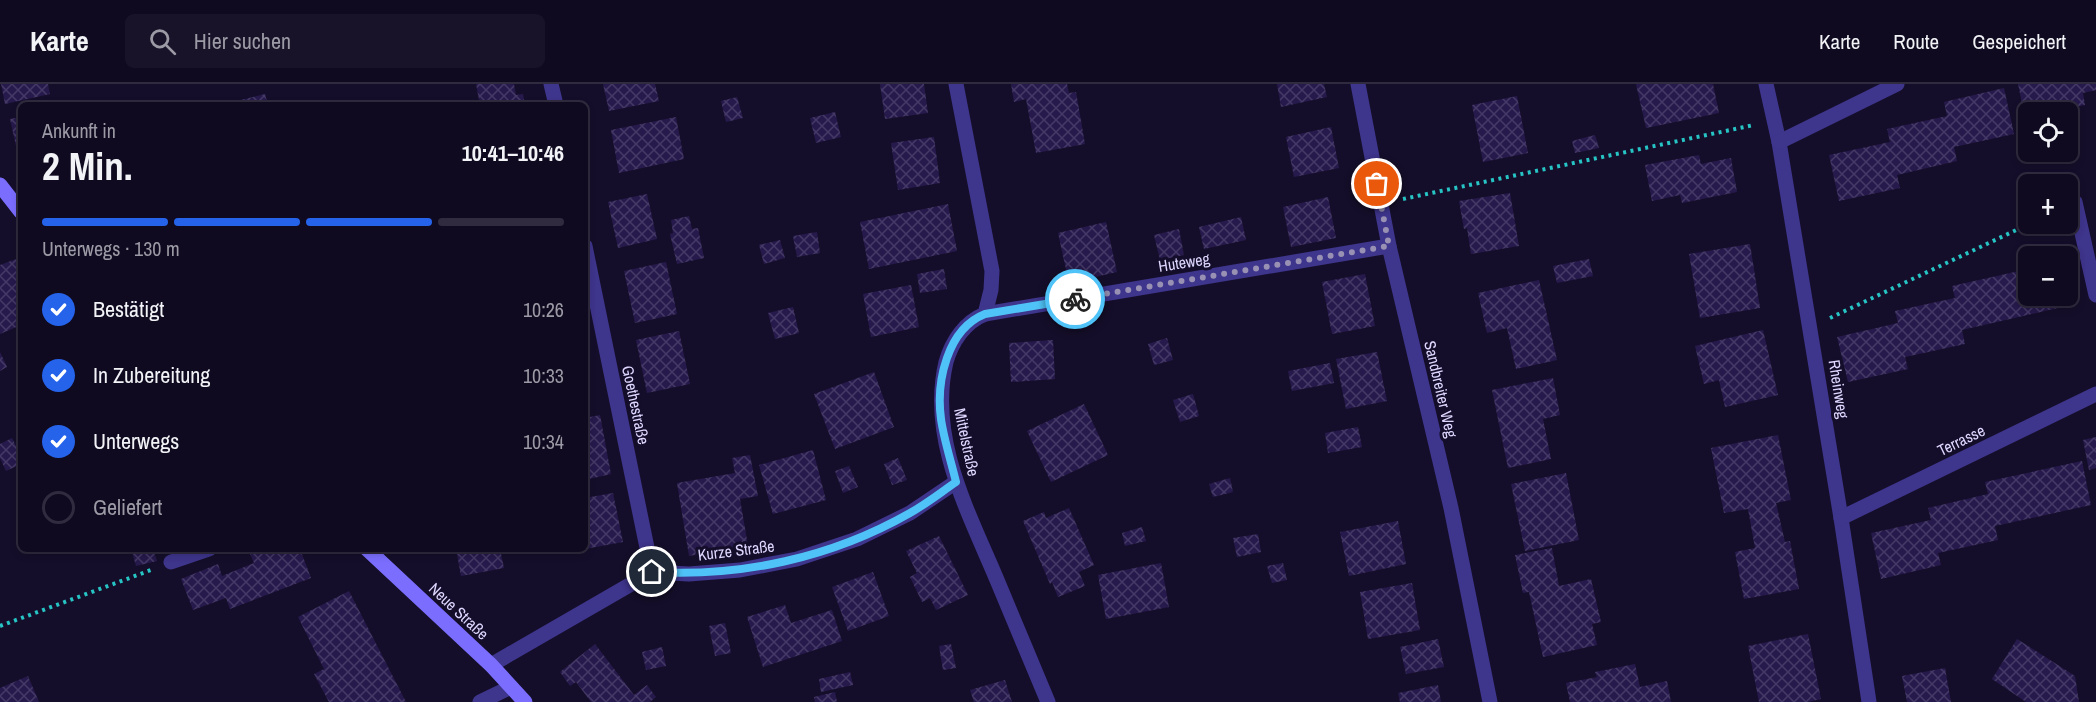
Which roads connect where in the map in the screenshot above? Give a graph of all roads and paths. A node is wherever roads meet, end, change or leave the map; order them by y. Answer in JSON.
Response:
{"nodes":[{"id":1,"x":551,"y":84,"type":"edge"},
{"id":2,"x":956,"y":84,"type":"edge"},
{"id":3,"x":1358,"y":84,"type":"edge"},
{"id":4,"x":1766,"y":84,"type":"edge"},
{"id":5,"x":1897,"y":84,"type":"edge"},
{"id":6,"x":555,"y":102,"type":"edge"},
{"id":7,"x":1775,"y":120,"type":"junction"},
{"id":8,"x":1779,"y":142,"type":"junction"},
{"id":9,"x":0,"y":185,"type":"edge"},
{"id":10,"x":1381,"y":204,"type":"junction"},
{"id":11,"x":18,"y":208,"type":"edge"},
{"id":12,"x":2078,"y":215,"type":"edge"},
{"id":13,"x":2018,"y":229,"type":"edge"},
{"id":14,"x":1389,"y":246,"type":"junction"},
{"id":15,"x":588,"y":261,"type":"edge"},
{"id":16,"x":2096,"y":295,"type":"edge"},
{"id":17,"x":985,"y":314,"type":"junction"},
{"id":18,"x":1810,"y":327,"type":"junction"},
{"id":19,"x":2096,"y":394,"type":"edge"},
{"id":20,"x":956,"y":482,"type":"junction"},
{"id":21,"x":1841,"y":518,"type":"junction"},
{"id":22,"x":200,"y":552,"type":"edge"},
{"id":23,"x":370,"y":552,"type":"edge"},
{"id":24,"x":171,"y":562,"type":"joint"},
{"id":25,"x":652,"y":572,"type":"junction"},
{"id":26,"x":0,"y":626,"type":"edge"},
{"id":27,"x":491,"y":665,"type":"junction"},
{"id":28,"x":511,"y":687,"type":"junction"},
{"id":29,"x":480,"y":702,"type":"edge"},
{"id":30,"x":525,"y":702,"type":"edge"},
{"id":31,"x":1048,"y":702,"type":"edge"},
{"id":32,"x":1490,"y":702,"type":"edge"},
{"id":33,"x":1869,"y":702,"type":"edge"}],
"edges":[{"from":1,"to":6,"type":"street"},
{"from":2,"to":17,"type":"street"},
{"from":3,"to":10,"type":"street","name":"Sandbreiter Weg"},
{"from":4,"to":7,"type":"street","name":"Rheinweg"},
{"from":5,"to":8,"type":"street"},
{"from":7,"to":8,"type":"street","name":"Rheinweg"},
{"from":7,"to":10,"type":"path"},
{"from":8,"to":18,"type":"street","name":"Rheinweg"},
{"from":9,"to":11,"type":"street"},
{"from":10,"to":14,"type":"street","name":"Sandbreiter Weg"},
{"from":12,"to":16,"type":"street"},
{"from":13,"to":18,"type":"path"},
{"from":14,"to":17,"type":"street","name":"Huteweg"},
{"from":14,"to":32,"type":"street","name":"Sandbreiter Weg"},
{"from":15,"to":25,"type":"street","name":"Goethestraße"},
{"from":17,"to":20,"type":"street","name":"Mittelstraße"},
{"from":18,"to":21,"type":"street","name":"Rheinweg"},
{"from":19,"to":21,"type":"street","name":"Terrasse"},
{"from":20,"to":25,"type":"street","name":"Kurze Straße"},
{"from":20,"to":31,"type":"street","name":"Mittelstraße"},
{"from":21,"to":33,"type":"street","name":"Rheinweg"},
{"from":22,"to":24,"type":"street"},
{"from":23,"to":27,"type":"street","name":"Neue Straße"},
{"from":24,"to":26,"type":"path"},
{"from":25,"to":27,"type":"street"},
{"from":27,"to":28,"type":"street","name":"Neue Straße"},
{"from":28,"to":29,"type":"street"},
{"from":28,"to":30,"type":"street","name":"Neue Straße"}]}
